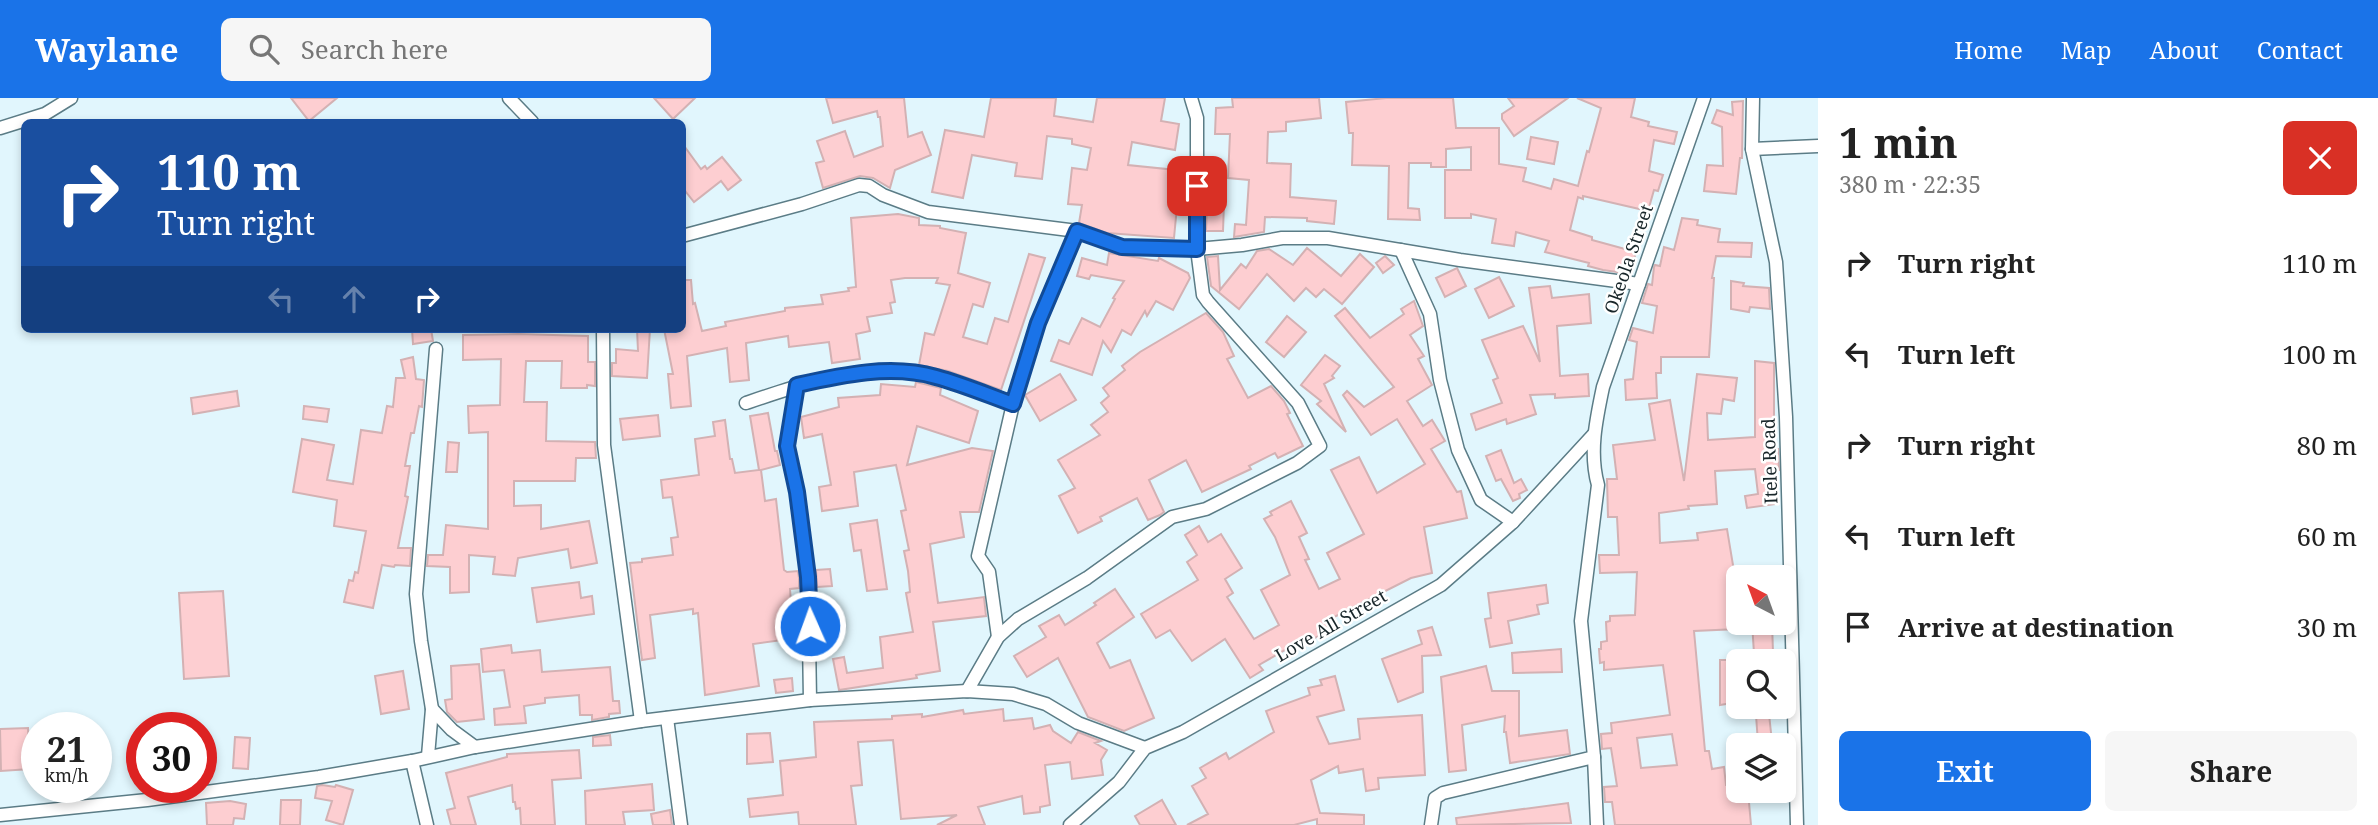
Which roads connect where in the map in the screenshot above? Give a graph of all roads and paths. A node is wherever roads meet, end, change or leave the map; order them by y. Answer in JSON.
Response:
{"nodes":[{"id":1,"x":71,"y":98,"type":"edge"},
{"id":2,"x":509,"y":98,"type":"edge"},
{"id":3,"x":1191,"y":98,"type":"edge"},
{"id":4,"x":1704,"y":98,"type":"edge"},
{"id":5,"x":1753,"y":98,"type":"edge"},
{"id":6,"x":29,"y":119,"type":"edge"},
{"id":7,"x":529,"y":119,"type":"edge"},
{"id":8,"x":21,"y":121,"type":"edge"},
{"id":9,"x":0,"y":128,"type":"edge"},
{"id":10,"x":1818,"y":146,"type":"edge"},
{"id":11,"x":1752,"y":149,"type":"junction"},
{"id":12,"x":1077,"y":231,"type":"junction"},
{"id":13,"x":686,"y":235,"type":"edge"},
{"id":14,"x":1197,"y":249,"type":"junction"},
{"id":15,"x":1401,"y":250,"type":"junction"},
{"id":16,"x":1639,"y":284,"type":"junction"},
{"id":17,"x":603,"y":333,"type":"edge"},
{"id":18,"x":436,"y":349,"type":"dead end"},
{"id":19,"x":797,"y":385,"type":"junction"},
{"id":20,"x":746,"y":403,"type":"dead end"},
{"id":21,"x":1013,"y":404,"type":"junction"},
{"id":22,"x":1594,"y":434,"type":"junction"},
{"id":23,"x":1513,"y":522,"type":"junction"},
{"id":24,"x":992,"y":612,"type":"junction"},
{"id":25,"x":1018,"y":619,"type":"junction"},
{"id":26,"x":998,"y":637,"type":"junction"},
{"id":27,"x":967,"y":691,"type":"junction"},
{"id":28,"x":810,"y":700,"type":"junction"},
{"id":29,"x":432,"y":709,"type":"junction"},
{"id":30,"x":667,"y":718,"type":"junction"},
{"id":31,"x":641,"y":721,"type":"junction"},
{"id":32,"x":475,"y":747,"type":"junction"},
{"id":33,"x":1145,"y":748,"type":"junction"},
{"id":34,"x":428,"y":755,"type":"junction"},
{"id":35,"x":1594,"y":757,"type":"junction"},
{"id":36,"x":412,"y":761,"type":"junction"},
{"id":37,"x":0,"y":815,"type":"edge"},
{"id":38,"x":427,"y":825,"type":"edge"},
{"id":39,"x":681,"y":825,"type":"edge"},
{"id":40,"x":1070,"y":825,"type":"edge"},
{"id":41,"x":1431,"y":825,"type":"edge"},
{"id":42,"x":1597,"y":825,"type":"edge"},
{"id":43,"x":1797,"y":825,"type":"edge"}],
"edges":[{"from":1,"to":6,"type":"street"},
{"from":2,"to":7,"type":"street"},
{"from":3,"to":14,"type":"street"},
{"from":4,"to":16,"type":"street","name":"Okeola Street"},
{"from":5,"to":11,"type":"street","name":"Itele Road"},
{"from":8,"to":9,"type":"street"},
{"from":10,"to":11,"type":"street"},
{"from":11,"to":43,"type":"street","name":"Itele Road"},
{"from":12,"to":13,"type":"street"},
{"from":12,"to":14,"type":"street"},
{"from":12,"to":21,"type":"street"},
{"from":14,"to":15,"type":"street"},
{"from":14,"to":25,"type":"street"},
{"from":15,"to":16,"type":"street"},
{"from":15,"to":23,"type":"street"},
{"from":16,"to":22,"type":"street","name":"Okeola Street"},
{"from":17,"to":31,"type":"street"},
{"from":18,"to":29,"type":"street"},
{"from":19,"to":20,"type":"street"},
{"from":19,"to":21,"type":"street"},
{"from":19,"to":28,"type":"street"},
{"from":21,"to":24,"type":"street"},
{"from":22,"to":23,"type":"street","name":"Love All Street"},
{"from":22,"to":35,"type":"street","name":"Okeola Street"},
{"from":23,"to":33,"type":"street","name":"Love All Street"},
{"from":24,"to":25,"type":"street"},
{"from":24,"to":26,"type":"street"},
{"from":25,"to":26,"type":"street"},
{"from":26,"to":27,"type":"street"},
{"from":27,"to":28,"type":"street"},
{"from":27,"to":33,"type":"street"},
{"from":28,"to":30,"type":"street"},
{"from":29,"to":32,"type":"street"},
{"from":29,"to":34,"type":"street"},
{"from":30,"to":31,"type":"street"},
{"from":30,"to":39,"type":"street"},
{"from":31,"to":32,"type":"street"},
{"from":32,"to":34,"type":"street"},
{"from":33,"to":40,"type":"street","name":"Love All Street"},
{"from":34,"to":36,"type":"street"},
{"from":35,"to":41,"type":"street"},
{"from":35,"to":42,"type":"street","name":"Okeola Street"},
{"from":36,"to":37,"type":"street"},
{"from":36,"to":38,"type":"street"}]}
